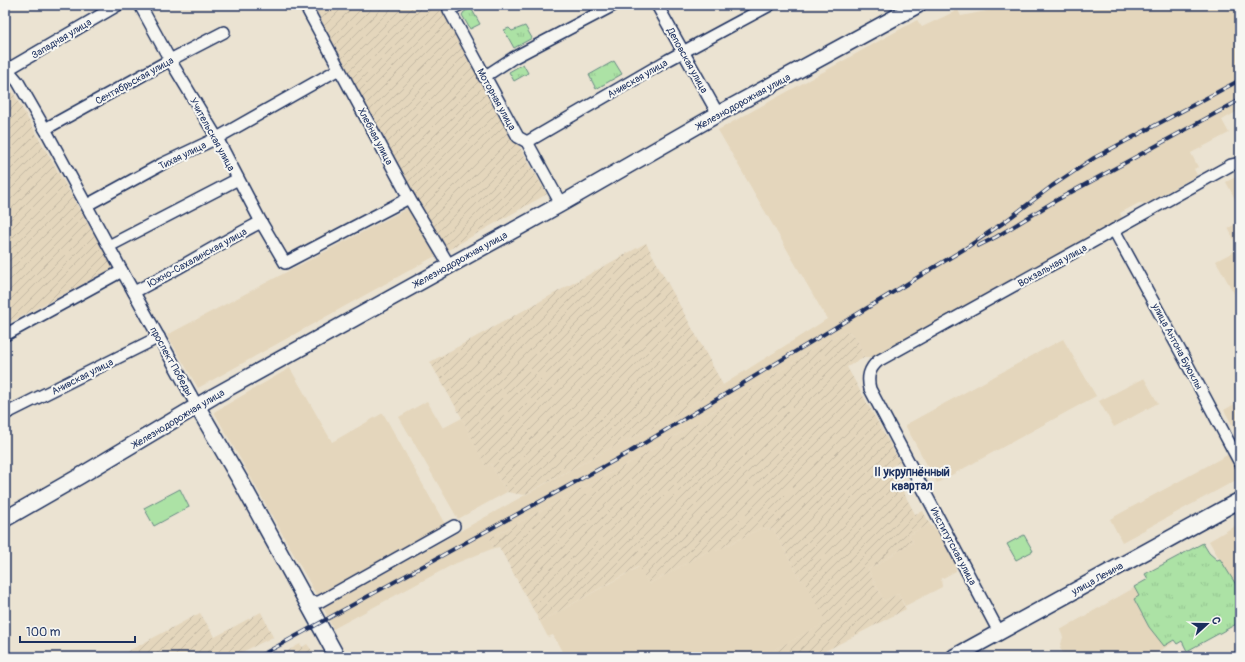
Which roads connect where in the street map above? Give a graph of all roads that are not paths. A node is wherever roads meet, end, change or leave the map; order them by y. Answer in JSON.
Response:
{"nodes":[{"id":1,"x":118,"y":5,"type":"edge"},
{"id":2,"x":140,"y":5,"type":"edge"},
{"id":3,"x":305,"y":5,"type":"edge"},
{"id":4,"x":614,"y":5,"type":"edge"},
{"id":5,"x":657,"y":5,"type":"edge"},
{"id":6,"x":770,"y":5,"type":"edge"},
{"id":7,"x":918,"y":5,"type":"edge"},
{"id":8,"x":454,"y":8,"type":"edge"},
{"id":9,"x":224,"y":32,"type":"dead end"},
{"id":10,"x":684,"y":52,"type":"junction"},
{"id":11,"x":170,"y":60,"type":"junction"},
{"id":12,"x":6,"y":69,"type":"edge"},
{"id":13,"x":339,"y":69,"type":"junction"},
{"id":14,"x":484,"y":77,"type":"junction"},
{"id":15,"x":718,"y":114,"type":"junction"},
{"id":16,"x":44,"y":129,"type":"junction"},
{"id":17,"x":217,"y":138,"type":"junction"},
{"id":18,"x":527,"y":142,"type":"junction"},
{"id":19,"x":1240,"y":163,"type":"edge"},
{"id":20,"x":238,"y":179,"type":"junction"},
{"id":21,"x":409,"y":198,"type":"junction"},
{"id":22,"x":561,"y":204,"type":"junction"},
{"id":23,"x":87,"y":205,"type":"junction"},
{"id":24,"x":261,"y":222,"type":"junction"},
{"id":25,"x":1114,"y":230,"type":"junction"},
{"id":26,"x":109,"y":246,"type":"junction"},
{"id":27,"x":449,"y":265,"type":"junction"},
{"id":28,"x":122,"y":271,"type":"junction"},
{"id":29,"x":134,"y":292,"type":"junction"},
{"id":30,"x":5,"y":335,"type":"edge"},
{"id":31,"x":159,"y":337,"type":"junction"},
{"id":32,"x":868,"y":374,"type":"joint"},
{"id":33,"x":198,"y":406,"type":"junction"},
{"id":34,"x":5,"y":414,"type":"edge"},
{"id":35,"x":1240,"y":463,"type":"edge"},
{"id":36,"x":1240,"y":500,"type":"edge"},
{"id":37,"x":5,"y":519,"type":"edge"},
{"id":38,"x":454,"y":526,"type":"dead end"},
{"id":39,"x":306,"y":602,"type":"junction"},
{"id":40,"x":999,"y":632,"type":"junction"},
{"id":41,"x":337,"y":657,"type":"edge"},
{"id":42,"x":954,"y":657,"type":"edge"}],
"edges":[{"from":1,"to":12,"type":"street","name":"Западная улица"},
{"from":2,"to":11,"type":"street","name":"Учительская улица"},
{"from":3,"to":13,"type":"street","name":"Хлебная улица"},
{"from":4,"to":14,"type":"street"},
{"from":5,"to":10,"type":"street","name":"Деповская улица"},
{"from":6,"to":10,"type":"street","name":"Анивская улица"},
{"from":7,"to":15,"type":"main road","name":"Железнодорожная улица"},
{"from":8,"to":14,"type":"street","name":"Моторная улица"},
{"from":9,"to":11,"type":"street","name":"Сентябрьская улица"},
{"from":10,"to":15,"type":"street","name":"Деповская улица"},
{"from":10,"to":18,"type":"street","name":"Анивская улица"},
{"from":11,"to":16,"type":"street","name":"Сентябрьская улица"},
{"from":11,"to":17,"type":"street","name":"Учительская улица"},
{"from":12,"to":16,"type":"street","name":"проспект Победы"},
{"from":13,"to":17,"type":"street","name":"Тихая улица"},
{"from":13,"to":21,"type":"street","name":"Хлебная улица"},
{"from":14,"to":18,"type":"street","name":"Моторная улица"},
{"from":15,"to":22,"type":"main road","name":"Железнодорожная улица"},
{"from":16,"to":23,"type":"street","name":"проспект Победы"},
{"from":17,"to":20,"type":"street","name":"Учительская улица"},
{"from":17,"to":23,"type":"street","name":"Тихая улица"},
{"from":18,"to":22,"type":"street","name":"Моторная улица"},
{"from":19,"to":25,"type":"street","name":"Вокзальная улица"},
{"from":20,"to":24,"type":"street","name":"Учительская улица"},
{"from":20,"to":26,"type":"street"},
{"from":21,"to":24,"type":"street","name":"Учительская улица"},
{"from":21,"to":27,"type":"street","name":"Хлебная улица"},
{"from":22,"to":27,"type":"main road","name":"Железнодорожная улица"},
{"from":23,"to":26,"type":"street","name":"проспект Победы"},
{"from":24,"to":29,"type":"street","name":"Южно-Сахалинская улица"},
{"from":25,"to":32,"type":"street","name":"Вокзальная улица"},
{"from":25,"to":35,"type":"street","name":"улица Антона Буюклы"},
{"from":26,"to":28,"type":"street","name":"проспект Победы"},
{"from":27,"to":33,"type":"main road","name":"Железнодорожная улица"},
{"from":28,"to":29,"type":"street","name":"проспект Победы"},
{"from":28,"to":30,"type":"street"},
{"from":29,"to":31,"type":"street","name":"проспект Победы"},
{"from":31,"to":33,"type":"street","name":"проспект Победы"},
{"from":31,"to":34,"type":"street","name":"Анивская улица"},
{"from":32,"to":40,"type":"street","name":"Институтская улица"},
{"from":33,"to":37,"type":"main road","name":"Железнодорожная улица"},
{"from":33,"to":39,"type":"main road","name":"проспект Победы"},
{"from":36,"to":40,"type":"main road","name":"улица Ленина"},
{"from":38,"to":39,"type":"street"},
{"from":39,"to":41,"type":"main road","name":"проспект Победы"},
{"from":40,"to":42,"type":"main road","name":"улица Ленина"}]}
